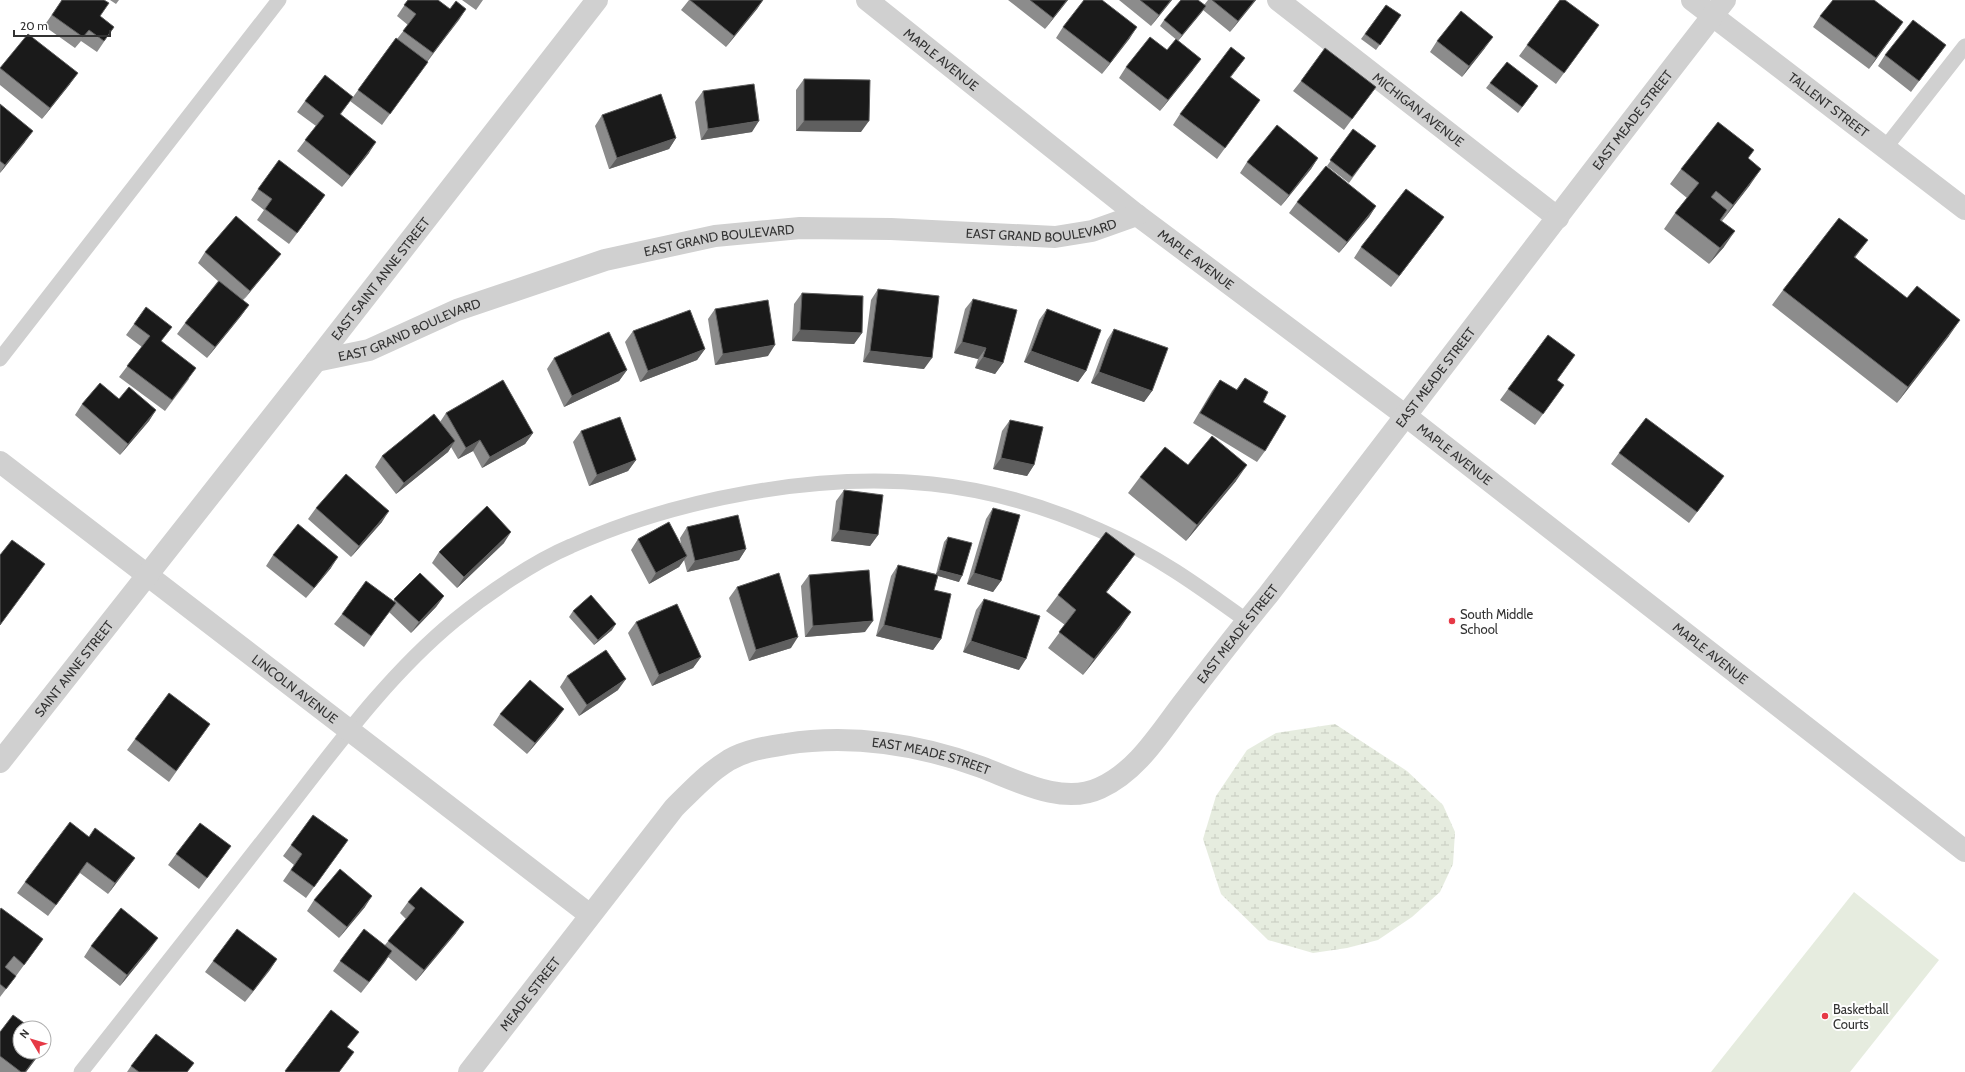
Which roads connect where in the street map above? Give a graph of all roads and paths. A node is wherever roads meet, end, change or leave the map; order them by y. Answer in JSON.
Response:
{"nodes":[{"id":1,"x":279,"y":0,"type":"edge"},
{"id":2,"x":597,"y":0,"type":"edge"},
{"id":3,"x":867,"y":0,"type":"edge"},
{"id":4,"x":1278,"y":0,"type":"edge"},
{"id":5,"x":1692,"y":0,"type":"edge"},
{"id":6,"x":1719,"y":8,"type":"edge"},
{"id":7,"x":1965,"y":46,"type":"edge"},
{"id":8,"x":1885,"y":148,"type":"junction"},
{"id":9,"x":1965,"y":209,"type":"edge"},
{"id":10,"x":1137,"y":215,"type":"junction"},
{"id":11,"x":1558,"y":218,"type":"junction"},
{"id":12,"x":0,"y":360,"type":"edge"},
{"id":13,"x":316,"y":361,"type":"junction"},
{"id":14,"x":1406,"y":416,"type":"junction"},
{"id":15,"x":0,"y":462,"type":"edge"},
{"id":16,"x":147,"y":575,"type":"junction"},
{"id":17,"x":1247,"y":621,"type":"junction"},
{"id":18,"x":349,"y":730,"type":"junction"},
{"id":19,"x":0,"y":762,"type":"edge"},
{"id":20,"x":1965,"y":851,"type":"edge"},
{"id":21,"x":590,"y":915,"type":"junction"},
{"id":22,"x":81,"y":1072,"type":"edge"},
{"id":23,"x":469,"y":1072,"type":"edge"}],
"edges":[{"from":1,"to":12,"type":"lane"},
{"from":2,"to":13,"type":"street","name":"EAST SAINT ANNE STREET"},
{"from":3,"to":10,"type":"street","name":"MAPLE AVENUE"},
{"from":4,"to":11,"type":"street","name":"MICHIGAN AVENUE"},
{"from":5,"to":6,"type":"street","name":"TALLENT STREET"},
{"from":6,"to":8,"type":"street","name":"TALLENT STREET"},
{"from":6,"to":11,"type":"street","name":"EAST MEADE STREET"},
{"from":7,"to":8,"type":"lane"},
{"from":8,"to":9,"type":"street","name":"TALLENT STREET"},
{"from":10,"to":13,"type":"street","name":"EAST GRAND BOULEVARD"},
{"from":10,"to":14,"type":"street","name":"MAPLE AVENUE"},
{"from":11,"to":14,"type":"street","name":"EAST MEADE STREET"},
{"from":13,"to":16,"type":"street","name":"EAST SAINT ANNE STREET"},
{"from":14,"to":17,"type":"street","name":"EAST MEADE STREET"},
{"from":14,"to":20,"type":"street","name":"MAPLE AVENUE"},
{"from":15,"to":16,"type":"street","name":"LINCOLN AVENUE"},
{"from":16,"to":18,"type":"street","name":"LINCOLN AVENUE"},
{"from":16,"to":19,"type":"street","name":"SAINT ANNE STREET"},
{"from":17,"to":18,"type":"lane"},
{"from":17,"to":21,"type":"street","name":"EAST MEADE STREET"},
{"from":18,"to":21,"type":"street","name":"LINCOLN AVENUE"},
{"from":18,"to":22,"type":"lane"},
{"from":21,"to":23,"type":"street","name":"MEADE STREET"}]}
